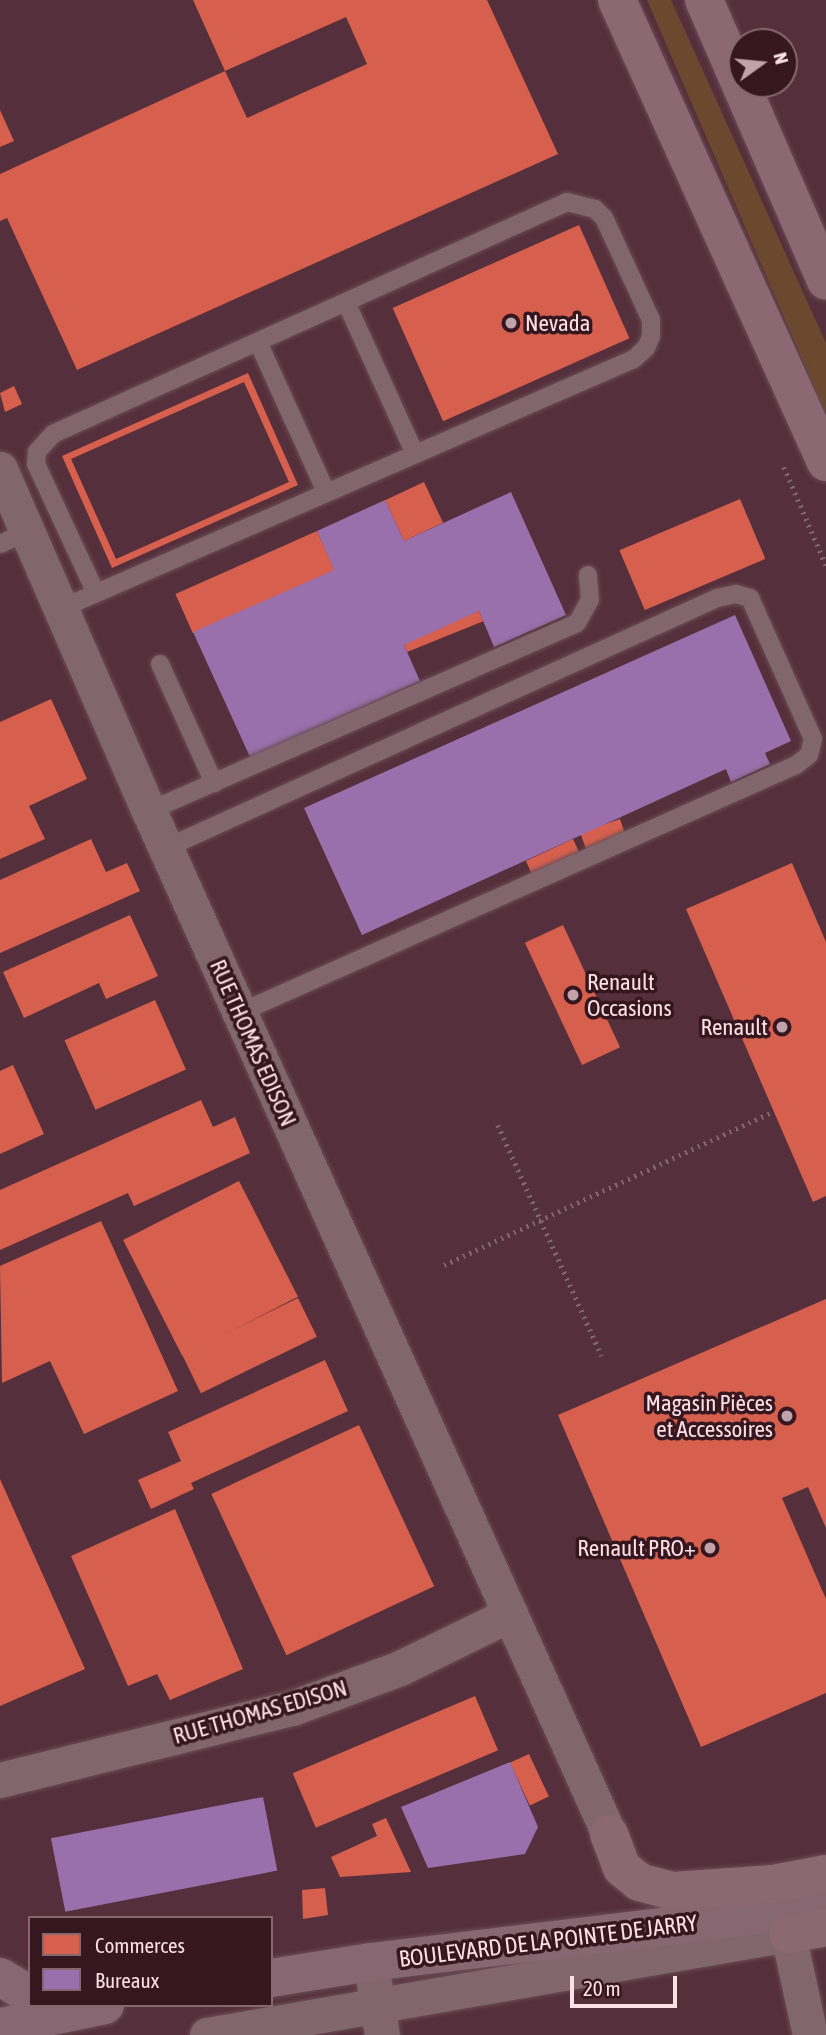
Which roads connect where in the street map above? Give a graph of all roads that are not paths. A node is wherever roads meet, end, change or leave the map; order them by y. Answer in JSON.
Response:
{"nodes":[{"id":1,"x":617,"y":0,"type":"edge"},
{"id":2,"x":704,"y":0,"type":"edge"},
{"id":3,"x":826,"y":281,"type":"edge"},
{"id":4,"x":346,"y":302,"type":"junction"},
{"id":5,"x":258,"y":342,"type":"junction"},
{"id":6,"x":415,"y":454,"type":"junction"},
{"id":7,"x":826,"y":463,"type":"edge"},
{"id":8,"x":0,"y":469,"type":"edge"},
{"id":9,"x":326,"y":492,"type":"junction"},
{"id":10,"x":14,"y":538,"type":"edge"},
{"id":11,"x":588,"y":575,"type":"dead end"},
{"id":12,"x":96,"y":593,"type":"junction"},
{"id":13,"x":60,"y":609,"type":"junction"},
{"id":14,"x":160,"y":664,"type":"dead end"},
{"id":15,"x":214,"y":783,"type":"junction"},
{"id":16,"x":149,"y":811,"type":"junction"},
{"id":17,"x":166,"y":848,"type":"junction"},
{"id":18,"x":239,"y":1013,"type":"junction"},
{"id":19,"x":510,"y":1614,"type":"junction"},
{"id":20,"x":0,"y":1780,"type":"edge"},
{"id":21,"x":609,"y":1834,"type":"joint"},
{"id":22,"x":826,"y":1874,"type":"edge"},
{"id":23,"x":826,"y":1907,"type":"edge"},
{"id":24,"x":826,"y":1927,"type":"edge"},
{"id":25,"x":788,"y":1934,"type":"junction"},
{"id":26,"x":371,"y":1962,"type":"junction"},
{"id":27,"x":0,"y":1977,"type":"edge"},
{"id":28,"x":273,"y":1978,"type":"edge"},
{"id":29,"x":28,"y":1994,"type":"edge"},
{"id":30,"x":84,"y":2007,"type":"edge"},
{"id":31,"x":380,"y":2020,"type":"edge"},
{"id":32,"x":0,"y":2027,"type":"edge"},
{"id":33,"x":207,"y":2035,"type":"edge"},
{"id":34,"x":810,"y":2035,"type":"edge"}],
"edges":[{"from":1,"to":7,"type":"highway"},
{"from":2,"to":3,"type":"highway"},
{"from":4,"to":5,"type":"lane"},
{"from":4,"to":6,"type":"lane"},
{"from":4,"to":6,"type":"lane"},
{"from":5,"to":9,"type":"lane"},
{"from":5,"to":12,"type":"lane"},
{"from":6,"to":9,"type":"lane"},
{"from":8,"to":10,"type":"street","name":"RUE THOMAS EDISON"},
{"from":9,"to":12,"type":"lane"},
{"from":10,"to":13,"type":"street","name":"RUE THOMAS EDISON"},
{"from":11,"to":15,"type":"lane"},
{"from":12,"to":13,"type":"lane"},
{"from":13,"to":16,"type":"street","name":"RUE THOMAS EDISON"},
{"from":14,"to":15,"type":"lane"},
{"from":15,"to":16,"type":"lane"},
{"from":16,"to":17,"type":"street","name":"RUE THOMAS EDISON"},
{"from":17,"to":18,"type":"street","name":"RUE THOMAS EDISON"},
{"from":17,"to":18,"type":"lane"},
{"from":18,"to":19,"type":"street","name":"RUE THOMAS EDISON"},
{"from":19,"to":20,"type":"street","name":"RUE THOMAS EDISON"},
{"from":19,"to":21,"type":"street","name":"RUE THOMAS EDISON"},
{"from":21,"to":22,"type":"highway"},
{"from":23,"to":26,"type":"main road","name":"BOULEVARD DE LA POINTE DE JARRY"},
{"from":24,"to":25,"type":"highway"},
{"from":25,"to":31,"type":"street","name":"BOULEVARD DE LA POINTE DE JARRY"},
{"from":25,"to":34,"type":"street"},
{"from":26,"to":28,"type":"main road","name":"BOULEVARD DE LA POINTE DE JARRY"},
{"from":26,"to":31,"type":"street"},
{"from":27,"to":29,"type":"main road"},
{"from":30,"to":32,"type":"main road"},
{"from":31,"to":33,"type":"street","name":"BOULEVARD DE LA POINTE DE JARRY"}]}
